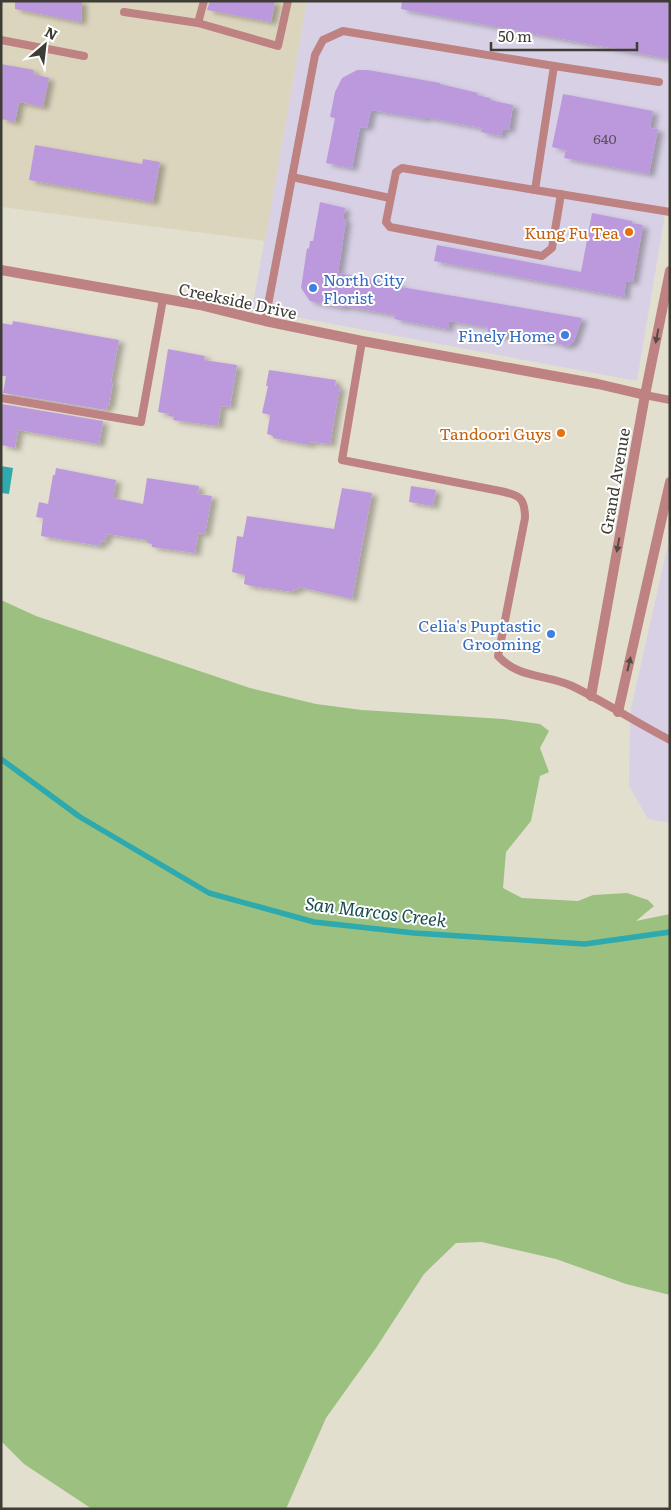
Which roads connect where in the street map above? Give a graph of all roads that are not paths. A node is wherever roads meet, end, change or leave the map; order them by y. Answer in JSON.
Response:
{"nodes":[{"id":1,"x":204,"y":1,"type":"edge"},
{"id":2,"x":288,"y":1,"type":"edge"},
{"id":3,"x":124,"y":12,"type":"dead end"},
{"id":4,"x":198,"y":23,"type":"junction"},
{"id":5,"x":1,"y":40,"type":"edge"},
{"id":6,"x":84,"y":56,"type":"dead end"},
{"id":7,"x":554,"y":66,"type":"junction"},
{"id":8,"x":659,"y":82,"type":"dead end"},
{"id":9,"x":292,"y":177,"type":"junction"},
{"id":10,"x":535,"y":190,"type":"junction"},
{"id":11,"x":560,"y":194,"type":"junction"},
{"id":12,"x":390,"y":198,"type":"junction"},
{"id":13,"x":670,"y":212,"type":"edge"},
{"id":14,"x":1,"y":270,"type":"edge"},
{"id":15,"x":670,"y":272,"type":"edge"},
{"id":16,"x":163,"y":299,"type":"junction"},
{"id":17,"x":265,"y":321,"type":"junction"},
{"id":18,"x":362,"y":341,"type":"junction"},
{"id":19,"x":645,"y":395,"type":"junction"},
{"id":20,"x":1,"y":398,"type":"edge"},
{"id":21,"x":670,"y":400,"type":"edge"},
{"id":22,"x":670,"y":482,"type":"edge"},
{"id":23,"x":591,"y":696,"type":"junction"},
{"id":24,"x":618,"y":712,"type":"junction"},
{"id":25,"x":670,"y":740,"type":"edge"}],
"edges":[{"from":1,"to":4,"type":"lane"},
{"from":2,"to":4,"type":"lane"},
{"from":3,"to":4,"type":"lane"},
{"from":5,"to":6,"type":"lane"},
{"from":7,"to":8,"type":"lane"},
{"from":7,"to":9,"type":"lane"},
{"from":7,"to":10,"type":"lane"},
{"from":9,"to":12,"type":"lane"},
{"from":9,"to":17,"type":"lane"},
{"from":10,"to":11,"type":"lane"},
{"from":10,"to":12,"type":"lane"},
{"from":11,"to":12,"type":"lane"},
{"from":11,"to":13,"type":"lane"},
{"from":14,"to":16,"type":"street","name":"Creekside Drive"},
{"from":15,"to":19,"type":"street","name":"Grand Avenue","one_way":true},
{"from":16,"to":17,"type":"street","name":"Creekside Drive"},
{"from":16,"to":20,"type":"lane"},
{"from":17,"to":18,"type":"street","name":"Creekside Drive"},
{"from":18,"to":19,"type":"street","name":"Creekside Drive"},
{"from":18,"to":23,"type":"lane"},
{"from":19,"to":21,"type":"lane"},
{"from":19,"to":23,"type":"street","name":"Grand Avenue","one_way":true},
{"from":24,"to":22,"type":"street","one_way":true},
{"from":23,"to":24,"type":"lane"},
{"from":24,"to":25,"type":"lane"}]}
